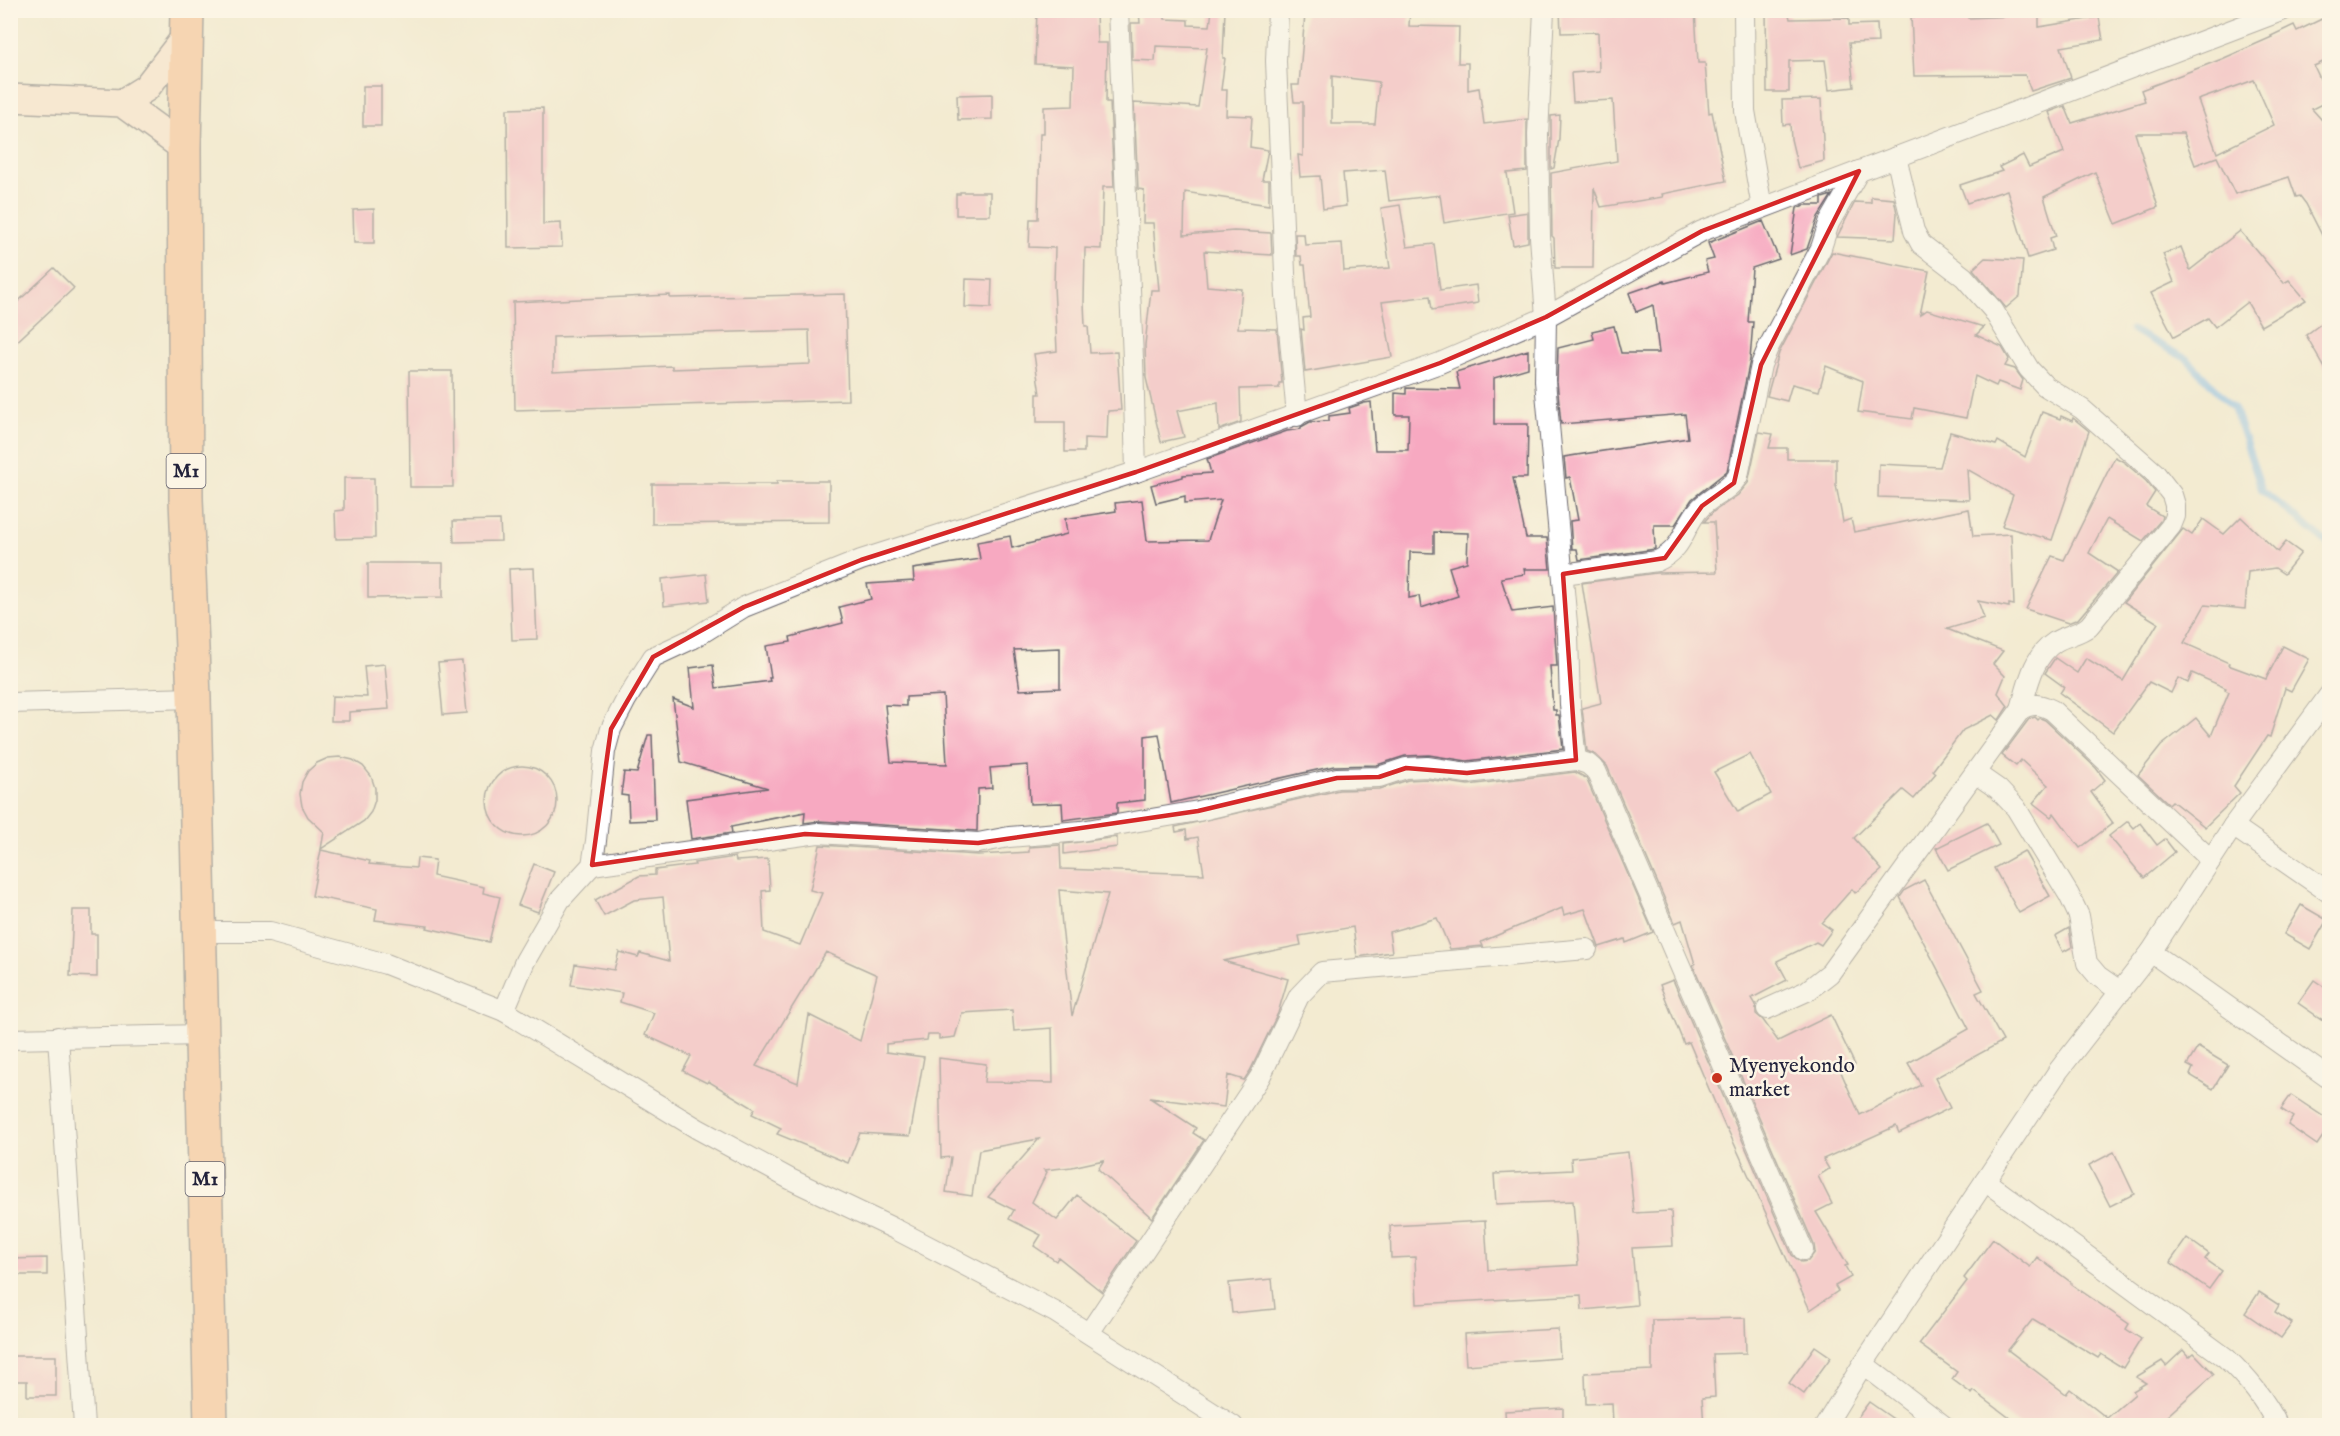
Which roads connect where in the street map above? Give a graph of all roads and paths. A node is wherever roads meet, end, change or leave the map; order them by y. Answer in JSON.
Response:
{"nodes":[{"id":1,"x":1118,"y":10,"type":"edge"},
{"id":2,"x":1278,"y":10,"type":"edge"},
{"id":3,"x":1544,"y":10,"type":"edge"},
{"id":4,"x":1744,"y":10,"type":"edge"},
{"id":5,"x":2284,"y":10,"type":"edge"},
{"id":6,"x":187,"y":23,"type":"edge"},
{"id":7,"x":10,"y":98,"type":"edge"},
{"id":8,"x":122,"y":103,"type":"junction"},
{"id":9,"x":184,"y":148,"type":"junction"},
{"id":10,"x":1896,"y":157,"type":"junction"},
{"id":11,"x":1859,"y":171,"type":"junction"},
{"id":12,"x":1762,"y":208,"type":"junction"},
{"id":13,"x":1546,"y":317,"type":"junction"},
{"id":14,"x":1297,"y":416,"type":"junction"},
{"id":15,"x":1136,"y":472,"type":"junction"},
{"id":16,"x":1563,"y":574,"type":"junction"},
{"id":17,"x":2330,"y":694,"type":"edge"},
{"id":18,"x":194,"y":698,"type":"junction"},
{"id":19,"x":10,"y":703,"type":"edge"},
{"id":20,"x":2021,"y":709,"type":"junction"},
{"id":21,"x":1576,"y":760,"type":"junction"},
{"id":22,"x":1975,"y":773,"type":"junction"},
{"id":23,"x":2234,"y":826,"type":"junction"},
{"id":24,"x":2211,"y":860,"type":"junction"},
{"id":25,"x":592,"y":865,"type":"junction"},
{"id":26,"x":2330,"y":893,"type":"edge"},
{"id":27,"x":199,"y":932,"type":"junction"},
{"id":28,"x":1587,"y":949,"type":"dead end"},
{"id":29,"x":2151,"y":952,"type":"junction"},
{"id":30,"x":2121,"y":992,"type":"junction"},
{"id":31,"x":1767,"y":1009,"type":"dead end"},
{"id":32,"x":504,"y":1011,"type":"junction"},
{"id":33,"x":202,"y":1035,"type":"junction"},
{"id":34,"x":58,"y":1037,"type":"junction"},
{"id":35,"x":10,"y":1039,"type":"edge"},
{"id":36,"x":2330,"y":1079,"type":"edge"},
{"id":37,"x":1984,"y":1181,"type":"junction"},
{"id":38,"x":1803,"y":1250,"type":"dead end"},
{"id":39,"x":1089,"y":1333,"type":"junction"},
{"id":40,"x":1863,"y":1364,"type":"junction"},
{"id":41,"x":84,"y":1425,"type":"edge"},
{"id":42,"x":211,"y":1425,"type":"edge"},
{"id":43,"x":1233,"y":1425,"type":"edge"},
{"id":44,"x":1825,"y":1425,"type":"edge"},
{"id":45,"x":1944,"y":1425,"type":"edge"},
{"id":46,"x":2278,"y":1425,"type":"edge"}],
"edges":[{"from":1,"to":15,"type":"street"},
{"from":2,"to":14,"type":"street"},
{"from":3,"to":13,"type":"street"},
{"from":4,"to":12,"type":"street"},
{"from":5,"to":10,"type":"street"},
{"from":6,"to":8,"type":"street"},
{"from":6,"to":9,"type":"highway","number":"M1"},
{"from":7,"to":8,"type":"street"},
{"from":8,"to":9,"type":"street"},
{"from":9,"to":18,"type":"highway","number":"M1"},
{"from":10,"to":11,"type":"street"},
{"from":10,"to":20,"type":"street"},
{"from":11,"to":12,"type":"street"},
{"from":11,"to":16,"type":"street"},
{"from":12,"to":13,"type":"street"},
{"from":13,"to":14,"type":"street"},
{"from":13,"to":16,"type":"street"},
{"from":14,"to":15,"type":"street"},
{"from":15,"to":25,"type":"street"},
{"from":16,"to":21,"type":"street"},
{"from":17,"to":23,"type":"street"},
{"from":18,"to":19,"type":"street"},
{"from":18,"to":27,"type":"highway","number":"M1"},
{"from":20,"to":22,"type":"street"},
{"from":20,"to":24,"type":"street"},
{"from":21,"to":25,"type":"street"},
{"from":21,"to":38,"type":"street"},
{"from":22,"to":30,"type":"street"},
{"from":22,"to":31,"type":"street"},
{"from":23,"to":24,"type":"street"},
{"from":23,"to":26,"type":"street"},
{"from":24,"to":29,"type":"street"},
{"from":25,"to":32,"type":"street"},
{"from":27,"to":32,"type":"street"},
{"from":27,"to":33,"type":"highway","number":"M1"},
{"from":28,"to":39,"type":"street"},
{"from":29,"to":30,"type":"street"},
{"from":29,"to":36,"type":"street"},
{"from":30,"to":37,"type":"street"},
{"from":32,"to":39,"type":"street"},
{"from":33,"to":34,"type":"street"},
{"from":33,"to":42,"type":"highway","number":"M1"},
{"from":34,"to":35,"type":"street"},
{"from":34,"to":41,"type":"street"},
{"from":37,"to":40,"type":"street"},
{"from":37,"to":46,"type":"street"},
{"from":39,"to":43,"type":"street"},
{"from":40,"to":44,"type":"street"},
{"from":40,"to":45,"type":"street"}]}
